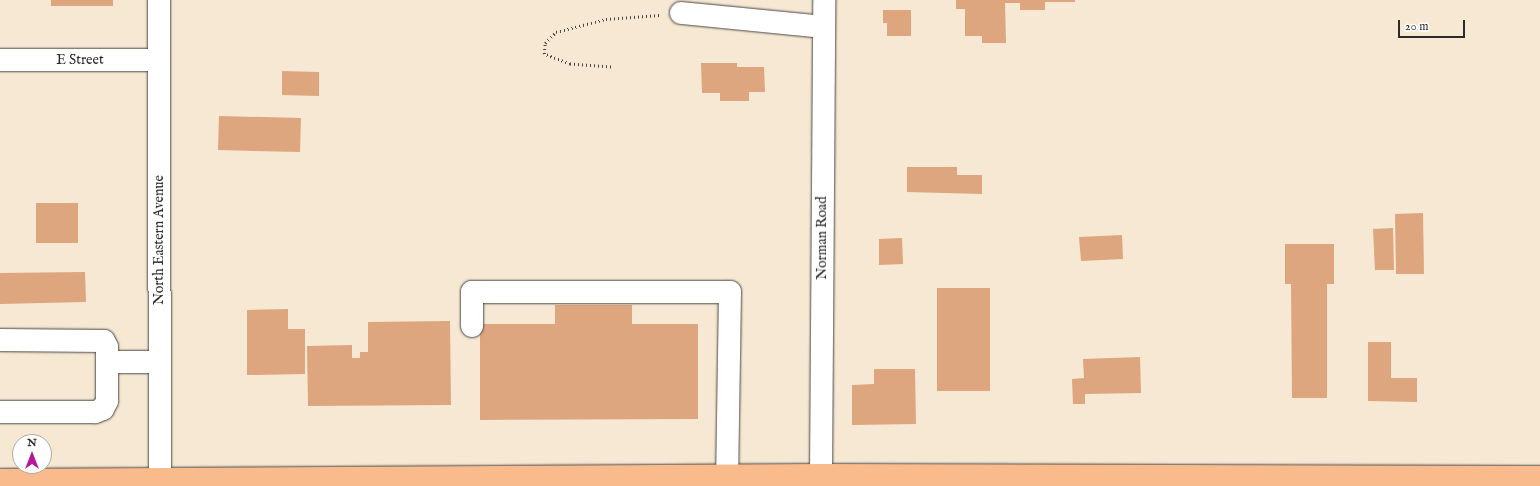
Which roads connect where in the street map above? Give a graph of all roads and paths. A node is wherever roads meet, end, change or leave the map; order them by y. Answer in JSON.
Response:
{"nodes":[{"id":1,"x":159,"y":0,"type":"edge"},
{"id":2,"x":824,"y":0,"type":"edge"},
{"id":3,"x":681,"y":13,"type":"joint"},
{"id":4,"x":824,"y":27,"type":"junction"},
{"id":5,"x":0,"y":60,"type":"edge"},
{"id":6,"x":159,"y":60,"type":"junction"},
{"id":7,"x":611,"y":67,"type":"dead end"},
{"id":8,"x":472,"y":326,"type":"dead end"},
{"id":9,"x":0,"y":340,"type":"edge"},
{"id":10,"x":107,"y":362,"type":"junction"},
{"id":11,"x":160,"y":362,"type":"junction"},
{"id":12,"x":0,"y":412,"type":"edge"},
{"id":13,"x":821,"y":475,"type":"junction"},
{"id":14,"x":727,"y":476,"type":"junction"},
{"id":15,"x":1540,"y":477,"type":"edge"},
{"id":16,"x":0,"y":480,"type":"edge"},
{"id":17,"x":907,"y":481,"type":"edge"},
{"id":18,"x":1100,"y":481,"type":"edge"},
{"id":19,"x":1190,"y":481,"type":"edge"},
{"id":20,"x":1288,"y":481,"type":"edge"},
{"id":21,"x":160,"y":483,"type":"edge"}],
"edges":[{"from":1,"to":6,"type":"street","name":"North Eastern Avenue"},
{"from":2,"to":4,"type":"street","name":"Norman Road"},
{"from":3,"to":4,"type":"street"},
{"from":3,"to":7,"type":"path"},
{"from":4,"to":13,"type":"street","name":"Norman Road"},
{"from":5,"to":6,"type":"street","name":"E Street"},
{"from":6,"to":11,"type":"street","name":"North Eastern Avenue"},
{"from":8,"to":14,"type":"street"},
{"from":9,"to":10,"type":"street"},
{"from":10,"to":11,"type":"street"},
{"from":10,"to":12,"type":"street"},
{"from":11,"to":21,"type":"street","name":"North Eastern Avenue"},
{"from":13,"to":14,"type":"main road"},
{"from":13,"to":17,"type":"main road"},
{"from":14,"to":21,"type":"main road"},
{"from":15,"to":20,"type":"main road"},
{"from":16,"to":21,"type":"main road"},
{"from":17,"to":18,"type":"main road"},
{"from":18,"to":19,"type":"main road"},
{"from":19,"to":20,"type":"main road"}]}
